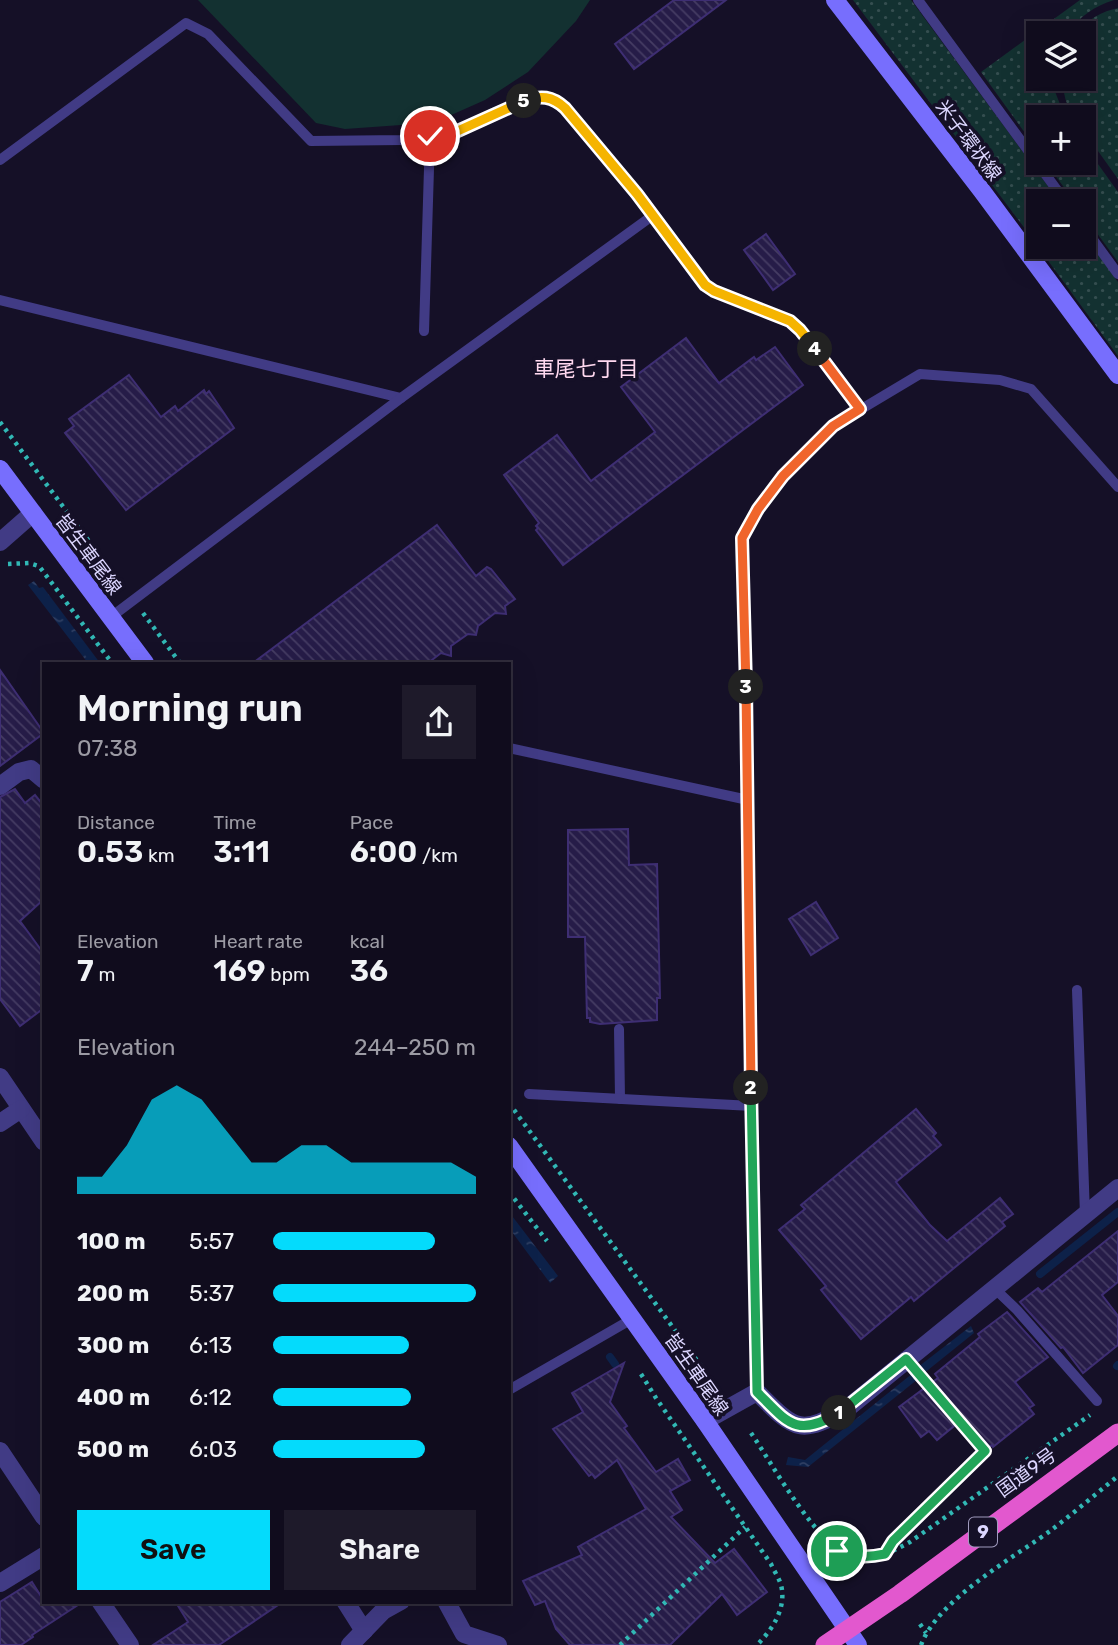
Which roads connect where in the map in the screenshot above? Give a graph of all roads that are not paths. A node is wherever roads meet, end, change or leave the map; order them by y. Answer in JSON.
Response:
{"nodes":[{"id":1,"x":835,"y":0,"type":"edge"},
{"id":2,"x":918,"y":0,"type":"edge"},
{"id":3,"x":430,"y":136,"type":"junction"},
{"id":4,"x":0,"y":160,"type":"edge"},
{"id":5,"x":1056,"y":189,"type":"edge"},
{"id":6,"x":653,"y":216,"type":"junction"},
{"id":7,"x":1096,"y":244,"type":"edge"},
{"id":8,"x":1118,"y":274,"type":"edge"},
{"id":9,"x":0,"y":300,"type":"edge"},
{"id":10,"x":424,"y":331,"type":"dead end"},
{"id":11,"x":1118,"y":375,"type":"edge"},
{"id":12,"x":401,"y":398,"type":"junction"},
{"id":13,"x":860,"y":409,"type":"junction"},
{"id":14,"x":0,"y":469,"type":"edge"},
{"id":15,"x":1118,"y":486,"type":"edge"},
{"id":16,"x":33,"y":513,"type":"junction"},
{"id":17,"x":0,"y":542,"type":"edge"},
{"id":18,"x":111,"y":617,"type":"junction"},
{"id":19,"x":144,"y":662,"type":"edge"},
{"id":20,"x":511,"y":748,"type":"edge"},
{"id":21,"x":42,"y":778,"type":"edge"},
{"id":22,"x":0,"y":786,"type":"edge"},
{"id":23,"x":748,"y":800,"type":"junction"},
{"id":24,"x":1077,"y":990,"type":"dead end"},
{"id":25,"x":618,"y":1029,"type":"dead end"},
{"id":26,"x":0,"y":1077,"type":"edge"},
{"id":27,"x":529,"y":1094,"type":"dead end"},
{"id":28,"x":620,"y":1099,"type":"junction"},
{"id":29,"x":752,"y":1106,"type":"junction"},
{"id":30,"x":21,"y":1108,"type":"junction"},
{"id":31,"x":0,"y":1123,"type":"edge"},
{"id":32,"x":42,"y":1139,"type":"edge"},
{"id":33,"x":511,"y":1149,"type":"edge"},
{"id":34,"x":1118,"y":1188,"type":"edge"},
{"id":35,"x":1085,"y":1215,"type":"junction"},
{"id":36,"x":994,"y":1288,"type":"junction"},
{"id":37,"x":632,"y":1319,"type":"junction"},
{"id":38,"x":511,"y":1389,"type":"edge"},
{"id":39,"x":757,"y":1392,"type":"junction"},
{"id":40,"x":1096,"y":1406,"type":"road end"},
{"id":41,"x":705,"y":1421,"type":"junction"},
{"id":42,"x":1118,"y":1433,"type":"edge"},
{"id":43,"x":0,"y":1451,"type":"edge"},
{"id":44,"x":42,"y":1514,"type":"edge"},
{"id":45,"x":42,"y":1557,"type":"edge"},
{"id":46,"x":0,"y":1583,"type":"edge"},
{"id":47,"x":102,"y":1604,"type":"edge"},
{"id":48,"x":347,"y":1604,"type":"edge"},
{"id":49,"x":396,"y":1604,"type":"edge"},
{"id":50,"x":448,"y":1604,"type":"edge"},
{"id":51,"x":364,"y":1631,"type":"junction"},
{"id":52,"x":852,"y":1637,"type":"edge"},
{"id":53,"x":130,"y":1645,"type":"edge"},
{"id":54,"x":351,"y":1645,"type":"edge"},
{"id":55,"x":498,"y":1645,"type":"edge"},
{"id":56,"x":825,"y":1645,"type":"edge"}],
"edges":[{"from":1,"to":11,"type":"main road","name":"米子環状線"},
{"from":2,"to":5,"type":"lane"},
{"from":3,"to":4,"type":"lane"},
{"from":3,"to":6,"type":"lane"},
{"from":3,"to":10,"type":"lane"},
{"from":6,"to":12,"type":"lane"},
{"from":6,"to":13,"type":"lane"},
{"from":7,"to":8,"type":"lane"},
{"from":9,"to":12,"type":"lane"},
{"from":12,"to":18,"type":"lane"},
{"from":13,"to":15,"type":"lane"},
{"from":13,"to":23,"type":"lane"},
{"from":14,"to":16,"type":"main road","name":"皆生車尾線"},
{"from":16,"to":17,"type":"street"},
{"from":16,"to":18,"type":"main road","name":"皆生車尾線"},
{"from":18,"to":19,"type":"main road","name":"皆生車尾線"},
{"from":20,"to":23,"type":"lane"},
{"from":21,"to":22,"type":"street"},
{"from":23,"to":29,"type":"lane"},
{"from":24,"to":35,"type":"lane"},
{"from":25,"to":28,"type":"lane"},
{"from":26,"to":30,"type":"street"},
{"from":27,"to":28,"type":"lane"},
{"from":28,"to":29,"type":"lane"},
{"from":29,"to":39,"type":"lane"},
{"from":30,"to":31,"type":"street"},
{"from":30,"to":32,"type":"street"},
{"from":33,"to":37,"type":"main road","name":"皆生車尾線"},
{"from":34,"to":35,"type":"street"},
{"from":35,"to":36,"type":"street"},
{"from":36,"to":39,"type":"street"},
{"from":36,"to":40,"type":"lane"},
{"from":37,"to":38,"type":"lane"},
{"from":37,"to":41,"type":"main road","name":"皆生車尾線"},
{"from":39,"to":41,"type":"street"},
{"from":41,"to":52,"type":"main road","name":"皆生車尾線"},
{"from":42,"to":52,"type":"highway","name":"国道9号","number":"9"},
{"from":43,"to":44,"type":"street"},
{"from":45,"to":46,"type":"street"},
{"from":47,"to":53,"type":"street"},
{"from":48,"to":51,"type":"street"},
{"from":49,"to":51,"type":"street"},
{"from":50,"to":55,"type":"street"},
{"from":51,"to":54,"type":"street"},
{"from":52,"to":56,"type":"highway","name":"国道9号","number":"9"}]}
